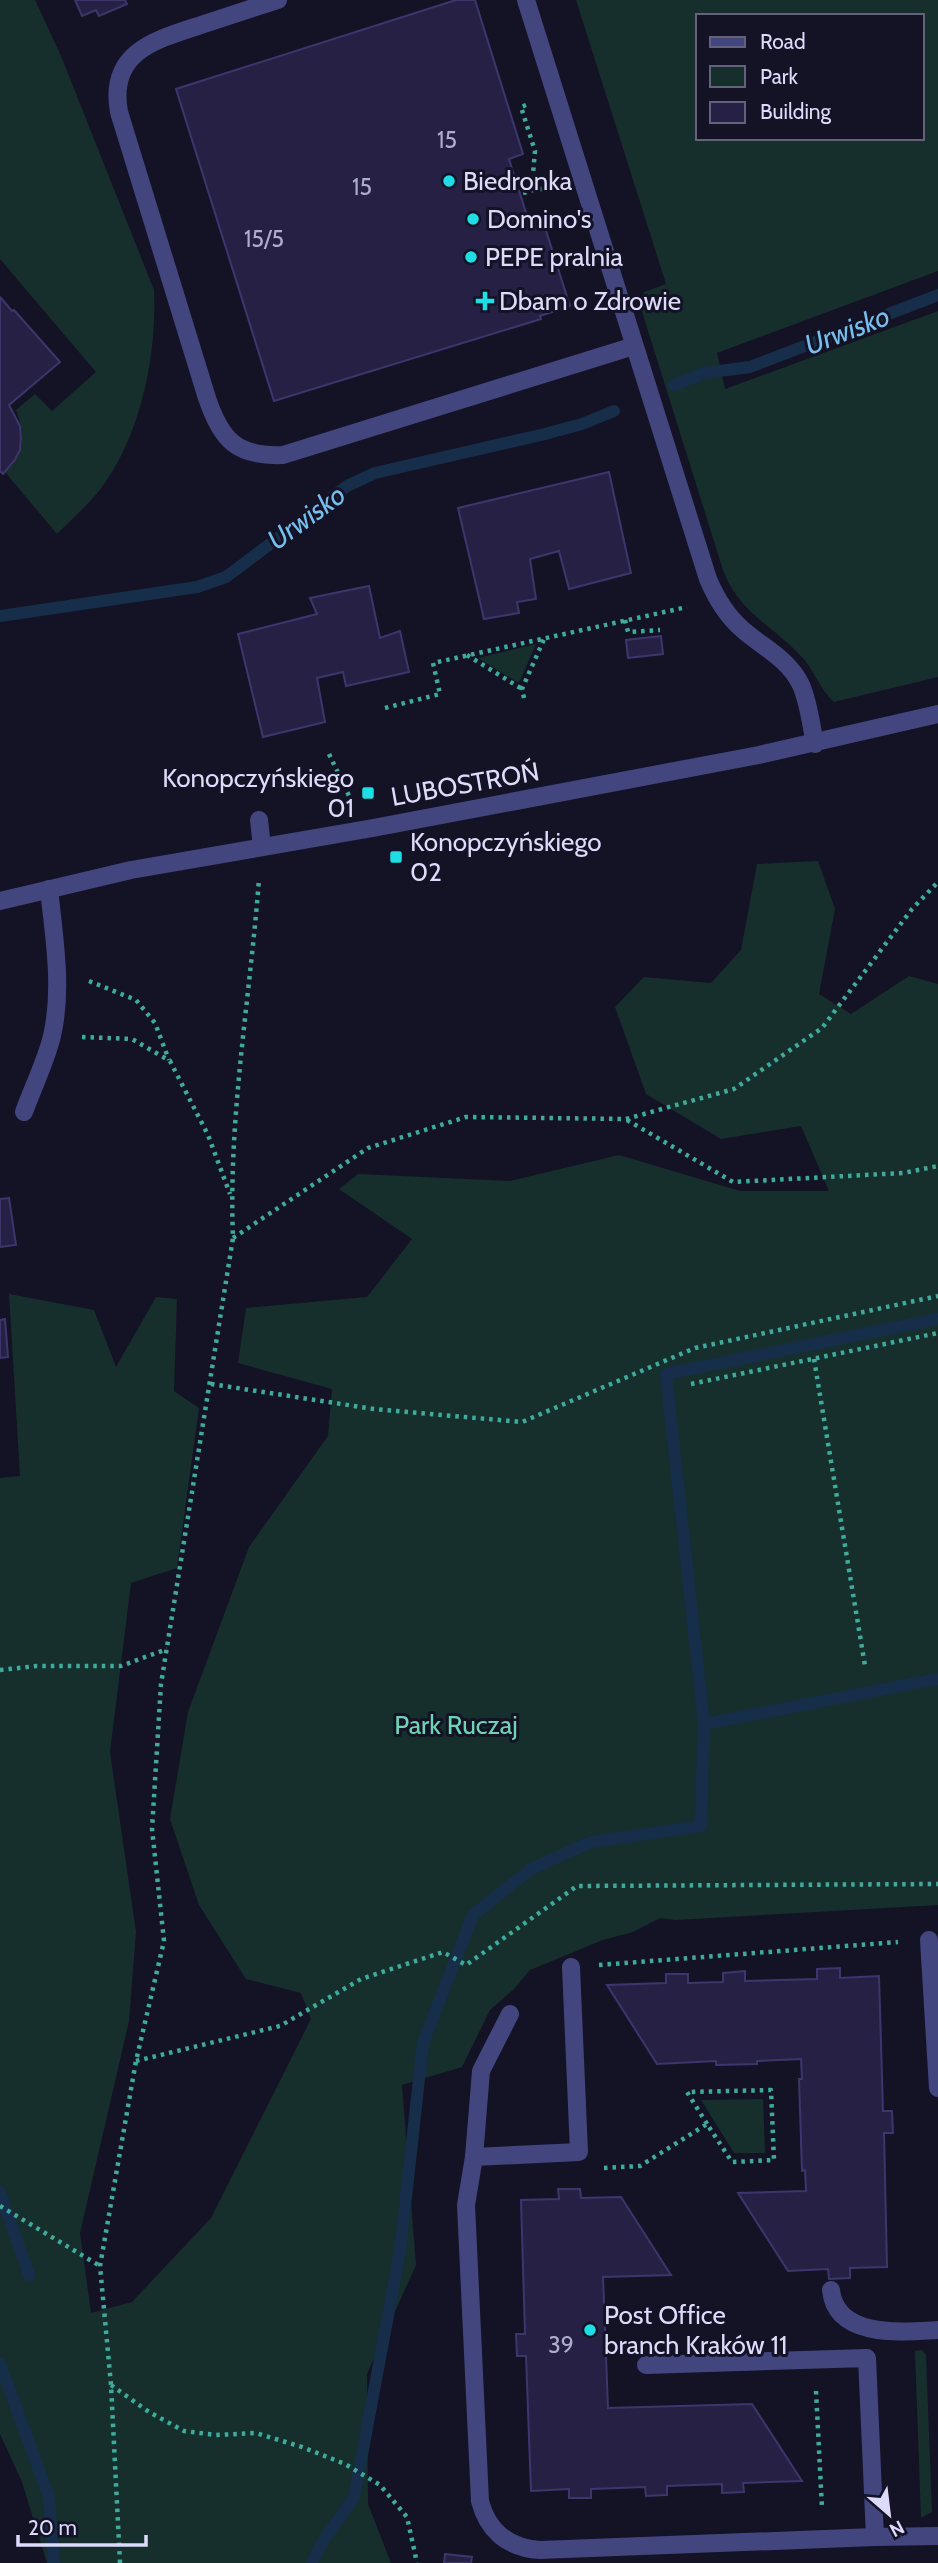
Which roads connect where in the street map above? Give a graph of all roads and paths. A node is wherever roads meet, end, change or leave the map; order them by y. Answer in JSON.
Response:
{"nodes":[{"id":1,"x":278,"y":0,"type":"edge"},
{"id":2,"x":526,"y":0,"type":"edge"},
{"id":3,"x":563,"y":190,"type":"dead end"},
{"id":4,"x":523,"y":194,"type":"dead end"},
{"id":5,"x":634,"y":346,"type":"junction"},
{"id":6,"x":694,"y":605,"type":"dead end"},
{"id":7,"x":625,"y":620,"type":"junction"},
{"id":8,"x":660,"y":630,"type":"dead end"},
{"id":9,"x":544,"y":638,"type":"junction"},
{"id":10,"x":467,"y":655,"type":"junction"},
{"id":11,"x":522,"y":689,"type":"junction"},
{"id":12,"x":524,"y":698,"type":"dead end"},
{"id":13,"x":385,"y":708,"type":"dead end"},
{"id":14,"x":938,"y":714,"type":"edge"},
{"id":15,"x":815,"y":744,"type":"junction"},
{"id":16,"x":329,"y":754,"type":"dead end"},
{"id":17,"x":353,"y":803,"type":"dead end"},
{"id":18,"x":259,"y":820,"type":"dead end"},
{"id":19,"x":262,"y":847,"type":"junction"},
{"id":20,"x":259,"y":879,"type":"dead end"},
{"id":21,"x":938,"y":882,"type":"edge"},
{"id":22,"x":49,"y":889,"type":"junction"},
{"id":23,"x":0,"y":901,"type":"edge"},
{"id":24,"x":84,"y":971,"type":"dead end"},
{"id":25,"x":52,"y":1036,"type":"junction"},
{"id":26,"x":170,"y":1061,"type":"junction"},
{"id":27,"x":23,"y":1112,"type":"dead end"},
{"id":28,"x":626,"y":1119,"type":"junction"},
{"id":29,"x":938,"y":1166,"type":"edge"},
{"id":30,"x":231,"y":1198,"type":"junction"},
{"id":31,"x":233,"y":1238,"type":"junction"},
{"id":32,"x":938,"y":1296,"type":"edge"},
{"id":33,"x":938,"y":1333,"type":"edge"},
{"id":34,"x":814,"y":1359,"type":"junction"},
{"id":35,"x":211,"y":1384,"type":"junction"},
{"id":36,"x":691,"y":1384,"type":"dead end"},
{"id":37,"x":167,"y":1649,"type":"junction"},
{"id":38,"x":865,"y":1666,"type":"dead end"},
{"id":39,"x":0,"y":1670,"type":"edge"},
{"id":40,"x":938,"y":1884,"type":"edge"},
{"id":41,"x":929,"y":1940,"type":"joint"},
{"id":42,"x":570,"y":1967,"type":"joint"},
{"id":43,"x":510,"y":2014,"type":"dead end"},
{"id":44,"x":136,"y":2061,"type":"junction"},
{"id":45,"x":938,"y":2088,"type":"edge"},
{"id":46,"x":707,"y":2124,"type":"junction"},
{"id":47,"x":474,"y":2157,"type":"junction"},
{"id":48,"x":601,"y":2168,"type":"dead end"},
{"id":49,"x":0,"y":2206,"type":"edge"},
{"id":50,"x":100,"y":2266,"type":"junction"},
{"id":51,"x":831,"y":2290,"type":"dead end"},
{"id":52,"x":938,"y":2330,"type":"edge"},
{"id":53,"x":646,"y":2365,"type":"dead end"},
{"id":54,"x":111,"y":2385,"type":"junction"},
{"id":55,"x":816,"y":2390,"type":"dead end"},
{"id":56,"x":822,"y":2518,"type":"dead end"},
{"id":57,"x":938,"y":2536,"type":"edge"},
{"id":58,"x":875,"y":2537,"type":"junction"},
{"id":59,"x":120,"y":2563,"type":"edge"},
{"id":60,"x":417,"y":2563,"type":"edge"}],
"edges":[{"from":1,"to":5,"type":"street"},
{"from":2,"to":5,"type":"street"},
{"from":3,"to":4,"type":"path"},
{"from":5,"to":15,"type":"street"},
{"from":6,"to":7,"type":"path"},
{"from":7,"to":8,"type":"path"},
{"from":7,"to":9,"type":"path"},
{"from":9,"to":10,"type":"path"},
{"from":9,"to":11,"type":"path"},
{"from":10,"to":11,"type":"path"},
{"from":10,"to":13,"type":"path"},
{"from":11,"to":12,"type":"path"},
{"from":14,"to":15,"type":"street","name":"LUBOSTROŃ"},
{"from":15,"to":19,"type":"street","name":"LUBOSTROŃ"},
{"from":16,"to":17,"type":"path"},
{"from":18,"to":19,"type":"street"},
{"from":19,"to":22,"type":"street","name":"LUBOSTROŃ"},
{"from":20,"to":30,"type":"path"},
{"from":21,"to":28,"type":"path"},
{"from":22,"to":23,"type":"street","name":"LUBOSTROŃ"},
{"from":22,"to":25,"type":"street"},
{"from":24,"to":26,"type":"path"},
{"from":25,"to":26,"type":"path"},
{"from":25,"to":27,"type":"street"},
{"from":26,"to":30,"type":"path"},
{"from":28,"to":29,"type":"path"},
{"from":28,"to":31,"type":"path"},
{"from":30,"to":31,"type":"path"},
{"from":31,"to":35,"type":"path"},
{"from":32,"to":35,"type":"path"},
{"from":33,"to":34,"type":"path"},
{"from":34,"to":36,"type":"path"},
{"from":34,"to":38,"type":"path"},
{"from":35,"to":37,"type":"path"},
{"from":37,"to":39,"type":"path"},
{"from":37,"to":44,"type":"path"},
{"from":40,"to":44,"type":"path"},
{"from":41,"to":42,"type":"path"},
{"from":41,"to":45,"type":"street"},
{"from":42,"to":47,"type":"street"},
{"from":43,"to":47,"type":"street"},
{"from":44,"to":50,"type":"path"},
{"from":46,"to":46,"type":"path"},
{"from":46,"to":48,"type":"path"},
{"from":47,"to":58,"type":"street"},
{"from":49,"to":50,"type":"path"},
{"from":50,"to":54,"type":"path"},
{"from":51,"to":52,"type":"street"},
{"from":53,"to":58,"type":"street"},
{"from":54,"to":59,"type":"path"},
{"from":54,"to":60,"type":"path"},
{"from":55,"to":56,"type":"path"},
{"from":57,"to":58,"type":"street"}]}
